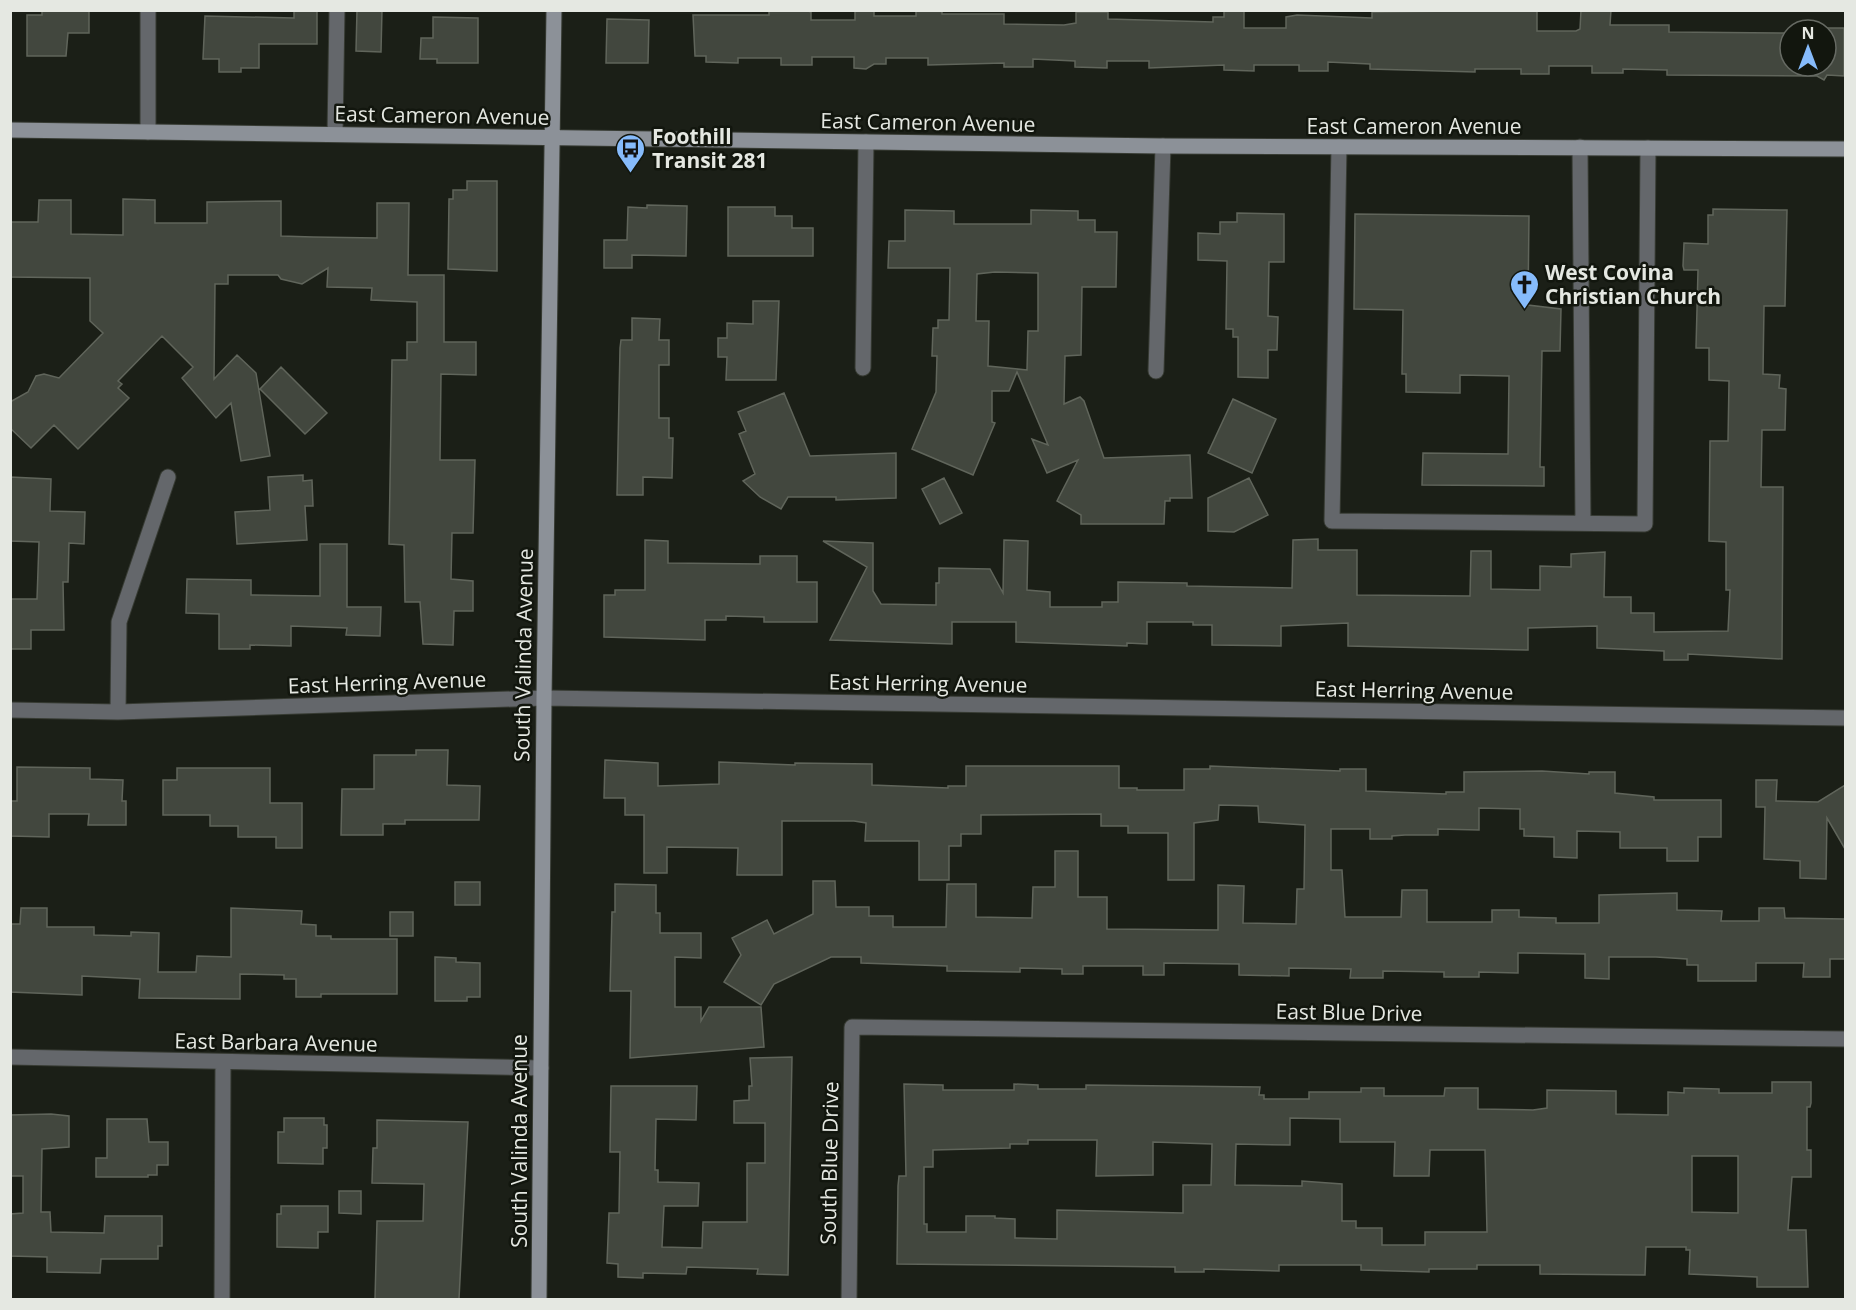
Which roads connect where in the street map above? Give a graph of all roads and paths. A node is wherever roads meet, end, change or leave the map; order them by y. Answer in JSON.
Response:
{"nodes":[{"id":1,"x":148,"y":10,"type":"edge"},
{"id":2,"x":337,"y":10,"type":"edge"},
{"id":3,"x":554,"y":10,"type":"edge"},
{"id":4,"x":10,"y":130,"type":"edge"},
{"id":5,"x":148,"y":132,"type":"junction"},
{"id":6,"x":336,"y":134,"type":"junction"},
{"id":7,"x":550,"y":137,"type":"junction"},
{"id":8,"x":866,"y":142,"type":"junction"},
{"id":9,"x":1163,"y":146,"type":"junction"},
{"id":10,"x":1339,"y":147,"type":"junction"},
{"id":11,"x":1580,"y":147,"type":"junction"},
{"id":12,"x":1648,"y":148,"type":"junction"},
{"id":13,"x":1845,"y":149,"type":"edge"},
{"id":14,"x":863,"y":368,"type":"dead end"},
{"id":15,"x":1156,"y":371,"type":"dead end"},
{"id":16,"x":168,"y":477,"type":"dead end"},
{"id":17,"x":1583,"y":523,"type":"junction"},
{"id":18,"x":544,"y":698,"type":"junction"},
{"id":19,"x":10,"y":710,"type":"edge"},
{"id":20,"x":118,"y":712,"type":"junction"},
{"id":21,"x":1845,"y":718,"type":"edge"},
{"id":22,"x":852,"y":1027,"type":"joint"},
{"id":23,"x":1845,"y":1039,"type":"edge"},
{"id":24,"x":10,"y":1057,"type":"edge"},
{"id":25,"x":223,"y":1062,"type":"junction"},
{"id":26,"x":541,"y":1068,"type":"junction"},
{"id":27,"x":222,"y":1299,"type":"edge"},
{"id":28,"x":539,"y":1299,"type":"edge"},
{"id":29,"x":849,"y":1299,"type":"edge"}],
"edges":[{"from":1,"to":5,"type":"street"},
{"from":2,"to":6,"type":"street"},
{"from":3,"to":7,"type":"main road","name":"South Valinda Avenue"},
{"from":4,"to":5,"type":"main road","name":"East Cameron Avenue"},
{"from":5,"to":6,"type":"main road","name":"East Cameron Avenue"},
{"from":6,"to":7,"type":"main road","name":"East Cameron Avenue"},
{"from":7,"to":8,"type":"main road","name":"East Cameron Avenue"},
{"from":7,"to":18,"type":"main road","name":"South Valinda Avenue"},
{"from":8,"to":9,"type":"main road","name":"East Cameron Avenue"},
{"from":8,"to":14,"type":"street"},
{"from":9,"to":10,"type":"main road","name":"East Cameron Avenue"},
{"from":9,"to":15,"type":"street"},
{"from":10,"to":11,"type":"main road","name":"East Cameron Avenue"},
{"from":10,"to":17,"type":"street"},
{"from":11,"to":12,"type":"main road","name":"East Cameron Avenue"},
{"from":11,"to":17,"type":"street"},
{"from":12,"to":13,"type":"main road","name":"East Cameron Avenue"},
{"from":12,"to":17,"type":"street"},
{"from":16,"to":20,"type":"street"},
{"from":18,"to":20,"type":"street","name":"East Herring Avenue"},
{"from":18,"to":21,"type":"street","name":"East Herring Avenue"},
{"from":18,"to":26,"type":"main road","name":"South Valinda Avenue"},
{"from":19,"to":20,"type":"street","name":"East Herring Avenue"},
{"from":22,"to":23,"type":"street","name":"East Blue Drive"},
{"from":22,"to":29,"type":"street","name":"South Blue Drive"},
{"from":24,"to":25,"type":"street","name":"East Barbara Avenue"},
{"from":25,"to":26,"type":"street","name":"East Barbara Avenue"},
{"from":25,"to":27,"type":"street"},
{"from":26,"to":28,"type":"main road","name":"South Valinda Avenue"}]}
